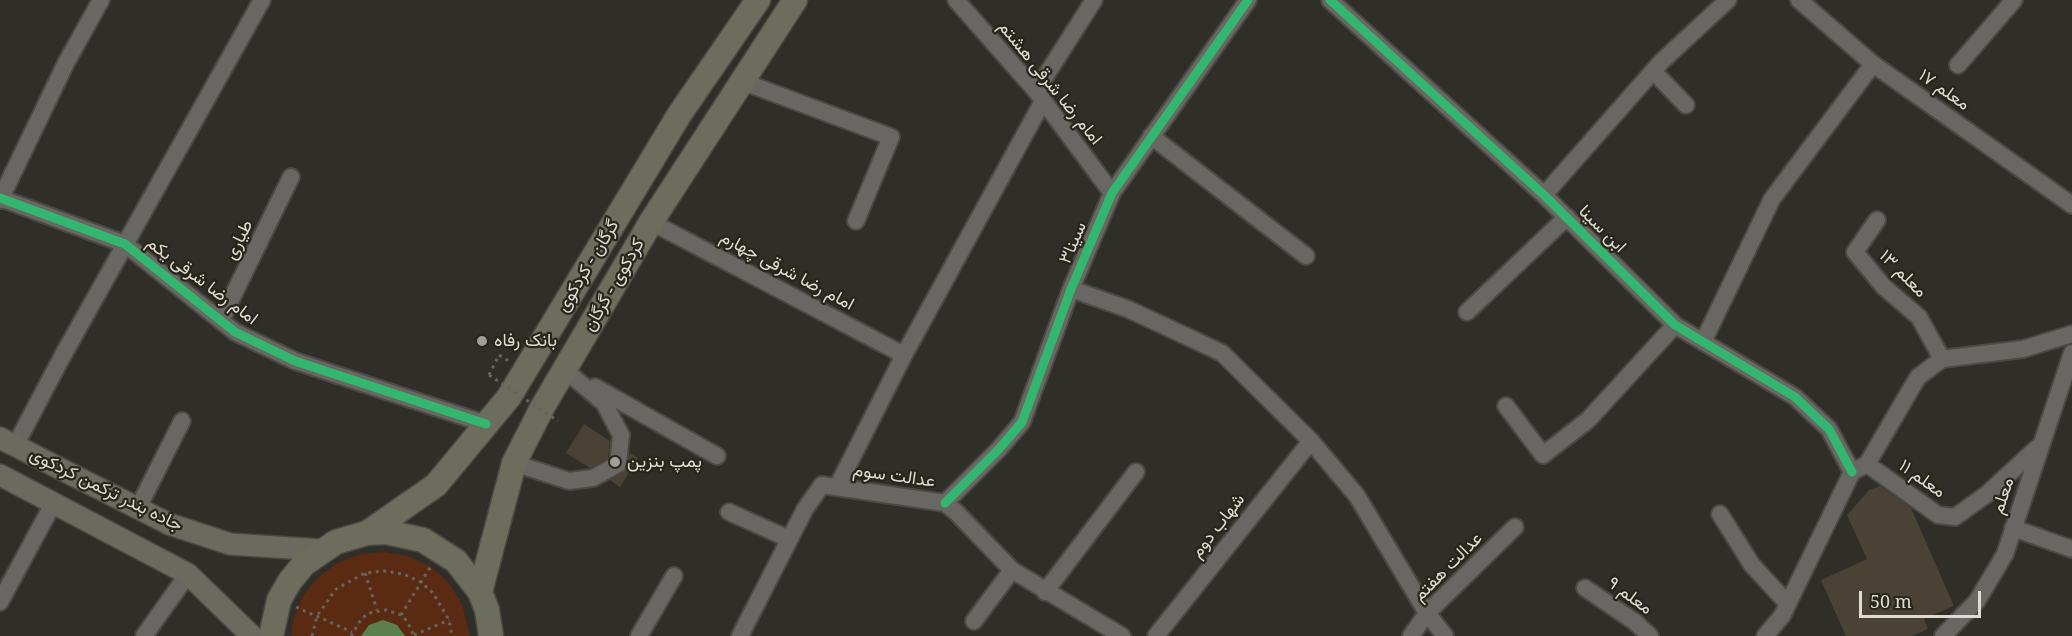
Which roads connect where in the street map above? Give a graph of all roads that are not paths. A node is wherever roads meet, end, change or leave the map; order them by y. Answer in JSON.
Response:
{"nodes":[{"id":1,"x":100,"y":0,"type":"edge"},
{"id":2,"x":262,"y":0,"type":"edge"},
{"id":3,"x":758,"y":0,"type":"edge"},
{"id":4,"x":795,"y":0,"type":"edge"},
{"id":5,"x":956,"y":0,"type":"edge"},
{"id":6,"x":1094,"y":0,"type":"edge"},
{"id":7,"x":1248,"y":0,"type":"edge"},
{"id":8,"x":1330,"y":0,"type":"edge"},
{"id":9,"x":1728,"y":0,"type":"edge"},
{"id":10,"x":1799,"y":0,"type":"edge"},
{"id":11,"x":2014,"y":0,"type":"edge"},
{"id":12,"x":1873,"y":64,"type":"junction"},
{"id":13,"x":1958,"y":65,"type":"dead end"},
{"id":14,"x":1653,"y":71,"type":"junction"},
{"id":15,"x":741,"y":81,"type":"junction"},
{"id":16,"x":1040,"y":96,"type":"junction"},
{"id":17,"x":1686,"y":105,"type":"dead end"},
{"id":18,"x":1151,"y":136,"type":"junction"},
{"id":19,"x":291,"y":177,"type":"dead end"},
{"id":20,"x":1112,"y":193,"type":"junction"},
{"id":21,"x":1544,"y":195,"type":"junction"},
{"id":22,"x":0,"y":198,"type":"edge"},
{"id":23,"x":2072,"y":205,"type":"edge"},
{"id":24,"x":1567,"y":217,"type":"junction"},
{"id":25,"x":1877,"y":220,"type":"dead end"},
{"id":26,"x":856,"y":221,"type":"dead end"},
{"id":27,"x":651,"y":222,"type":"junction"},
{"id":28,"x":125,"y":244,"type":"junction"},
{"id":29,"x":1306,"y":256,"type":"dead end"},
{"id":30,"x":1071,"y":289,"type":"junction"},
{"id":31,"x":1467,"y":312,"type":"dead end"},
{"id":32,"x":221,"y":320,"type":"junction"},
{"id":33,"x":1675,"y":324,"type":"junction"},
{"id":34,"x":2072,"y":334,"type":"edge"},
{"id":35,"x":1703,"y":342,"type":"junction"},
{"id":36,"x":2072,"y":353,"type":"edge"},
{"id":37,"x":904,"y":354,"type":"junction"},
{"id":38,"x":1942,"y":359,"type":"junction"},
{"id":39,"x":565,"y":370,"type":"junction"},
{"id":40,"x":1506,"y":406,"type":"dead end"},
{"id":41,"x":182,"y":421,"type":"dead end"},
{"id":42,"x":486,"y":424,"type":"junction"},
{"id":43,"x":1311,"y":441,"type":"junction"},
{"id":44,"x":8,"y":442,"type":"edge"},
{"id":45,"x":2039,"y":446,"type":"junction"},
{"id":46,"x":717,"y":456,"type":"dead end"},
{"id":47,"x":514,"y":463,"type":"junction"},
{"id":48,"x":1867,"y":464,"type":"junction"},
{"id":49,"x":1136,"y":472,"type":"dead end"},
{"id":50,"x":1852,"y":472,"type":"junction"},
{"id":51,"x":0,"y":475,"type":"edge"},
{"id":52,"x":837,"y":487,"type":"junction"},
{"id":53,"x":54,"y":502,"type":"junction"},
{"id":54,"x":945,"y":503,"type":"junction"},
{"id":55,"x":138,"y":508,"type":"junction"},
{"id":56,"x":729,"y":512,"type":"dead end"},
{"id":57,"x":1720,"y":514,"type":"dead end"},
{"id":58,"x":1515,"y":527,"type":"dead end"},
{"id":59,"x":2013,"y":528,"type":"junction"},
{"id":60,"x":367,"y":533,"type":"junction"},
{"id":61,"x":789,"y":539,"type":"junction"},
{"id":62,"x":2072,"y":549,"type":"edge"},
{"id":63,"x":321,"y":550,"type":"junction"},
{"id":64,"x":1012,"y":570,"type":"junction"},
{"id":65,"x":188,"y":574,"type":"junction"},
{"id":66,"x":674,"y":576,"type":"dead end"},
{"id":67,"x":1585,"y":588,"type":"dead end"},
{"id":68,"x":480,"y":592,"type":"junction"},
{"id":69,"x":1045,"y":592,"type":"junction"},
{"id":70,"x":0,"y":602,"type":"edge"},
{"id":71,"x":1788,"y":604,"type":"junction"},
{"id":72,"x":1427,"y":613,"type":"junction"},
{"id":73,"x":974,"y":621,"type":"dead end"},
{"id":74,"x":494,"y":633,"type":"edge"},
{"id":75,"x":1113,"y":634,"type":"edge"},
{"id":76,"x":144,"y":636,"type":"edge"},
{"id":77,"x":252,"y":636,"type":"edge"},
{"id":78,"x":271,"y":636,"type":"edge"},
{"id":79,"x":639,"y":636,"type":"edge"},
{"id":80,"x":740,"y":636,"type":"edge"},
{"id":81,"x":1156,"y":636,"type":"edge"},
{"id":82,"x":1411,"y":636,"type":"edge"},
{"id":83,"x":1445,"y":636,"type":"edge"},
{"id":84,"x":1650,"y":636,"type":"edge"},
{"id":85,"x":1766,"y":636,"type":"edge"},
{"id":86,"x":1943,"y":636,"type":"edge"}],
"edges":[{"from":1,"to":22,"type":"street"},
{"from":2,"to":28,"type":"street"},
{"from":3,"to":42,"type":"highway","name":"گرگان - کردکوی"},
{"from":4,"to":15,"type":"highway","name":"کردکوی - گرگان"},
{"from":5,"to":16,"type":"street","name":"امام رضا شرقی هشتم"},
{"from":6,"to":16,"type":"street"},
{"from":7,"to":18,"type":"street","name":"سینا۳"},
{"from":8,"to":21,"type":"street","name":"ابن سینا"},
{"from":9,"to":14,"type":"street"},
{"from":10,"to":12,"type":"street","name":"معلم ۱۷"},
{"from":11,"to":13,"type":"street"},
{"from":12,"to":23,"type":"street","name":"معلم ۱۷"},
{"from":12,"to":35,"type":"street"},
{"from":14,"to":17,"type":"street"},
{"from":14,"to":21,"type":"street"},
{"from":15,"to":26,"type":"street"},
{"from":15,"to":27,"type":"highway","name":"کردکوی - گرگان"},
{"from":16,"to":20,"type":"street","name":"امام رضا شرقی هشتم"},
{"from":16,"to":37,"type":"street"},
{"from":18,"to":20,"type":"street","name":"سینا۳"},
{"from":18,"to":29,"type":"street"},
{"from":19,"to":32,"type":"street","name":"طیاری"},
{"from":20,"to":30,"type":"street","name":"سینا۳"},
{"from":21,"to":24,"type":"street","name":"ابن سینا"},
{"from":22,"to":28,"type":"street","name":"امام رضا شرقی یکم"},
{"from":24,"to":31,"type":"street"},
{"from":24,"to":33,"type":"street","name":"ابن سینا"},
{"from":25,"to":38,"type":"street","name":"معلم ۱۳"},
{"from":27,"to":37,"type":"street","name":"امام رضا شرقی چهارم"},
{"from":27,"to":39,"type":"highway","name":"کردکوی - گرگان"},
{"from":28,"to":32,"type":"street","name":"امام رضا شرقی یکم"},
{"from":28,"to":44,"type":"street"},
{"from":30,"to":43,"type":"street"},
{"from":30,"to":54,"type":"street","name":"سینا۳"},
{"from":32,"to":42,"type":"street","name":"امام رضا شرقی یکم"},
{"from":33,"to":35,"type":"street","name":"ابن سینا"},
{"from":33,"to":40,"type":"street"},
{"from":34,"to":38,"type":"street"},
{"from":35,"to":50,"type":"street","name":"ابن سینا"},
{"from":36,"to":45,"type":"street","name":"معلم"},
{"from":37,"to":52,"type":"street"},
{"from":38,"to":48,"type":"street"},
{"from":39,"to":46,"type":"street"},
{"from":39,"to":47,"type":"highway","name":"کردکوی - گرگان"},
{"from":39,"to":47,"type":"street"},
{"from":41,"to":55,"type":"street"},
{"from":42,"to":60,"type":"highway","name":"گرگان - کردکوی"},
{"from":43,"to":72,"type":"street"},
{"from":43,"to":81,"type":"street","name":"شهاب دوم"},
{"from":44,"to":55,"type":"main road","name":"جاده بندر ترکمن کردکوی"},
{"from":45,"to":48,"type":"street","name":"معلم ۱۱"},
{"from":45,"to":59,"type":"street","name":"معلم"},
{"from":47,"to":68,"type":"highway","name":"کردکوی - گرگان"},
{"from":48,"to":50,"type":"street"},
{"from":49,"to":69,"type":"street"},
{"from":50,"to":71,"type":"street"},
{"from":51,"to":53,"type":"main road","name":"جاده بندر ترکمن کردکوی"},
{"from":52,"to":54,"type":"street","name":"عدالت سوم"},
{"from":52,"to":61,"type":"street","name":"عدالت سوم"},
{"from":53,"to":65,"type":"main road","name":"جاده بندر ترکمن کردکوی"},
{"from":53,"to":70,"type":"street"},
{"from":54,"to":64,"type":"street","name":"عدالت سوم"},
{"from":55,"to":63,"type":"main road","name":"جاده بندر ترکمن کردکوی"},
{"from":56,"to":61,"type":"street"},
{"from":57,"to":71,"type":"street"},
{"from":58,"to":72,"type":"street","name":"عدالت هفتم"},
{"from":59,"to":62,"type":"street"},
{"from":59,"to":86,"type":"street","name":"معلم"},
{"from":60,"to":63,"type":"highway"},
{"from":60,"to":68,"type":"highway"},
{"from":61,"to":80,"type":"street","name":"عدالت سوم"},
{"from":63,"to":78,"type":"highway"},
{"from":64,"to":69,"type":"street","name":"عدالت سوم"},
{"from":64,"to":73,"type":"street"},
{"from":65,"to":76,"type":"street"},
{"from":65,"to":77,"type":"main road","name":"جاده بندر ترکمن کردکوی"},
{"from":66,"to":79,"type":"street"},
{"from":67,"to":84,"type":"street","name":"معلم ۹"},
{"from":68,"to":74,"type":"highway"},
{"from":69,"to":75,"type":"street","name":"عدالت سوم"},
{"from":71,"to":85,"type":"street"},
{"from":72,"to":82,"type":"street","name":"عدالت هفتم"},
{"from":72,"to":83,"type":"street"}]}
